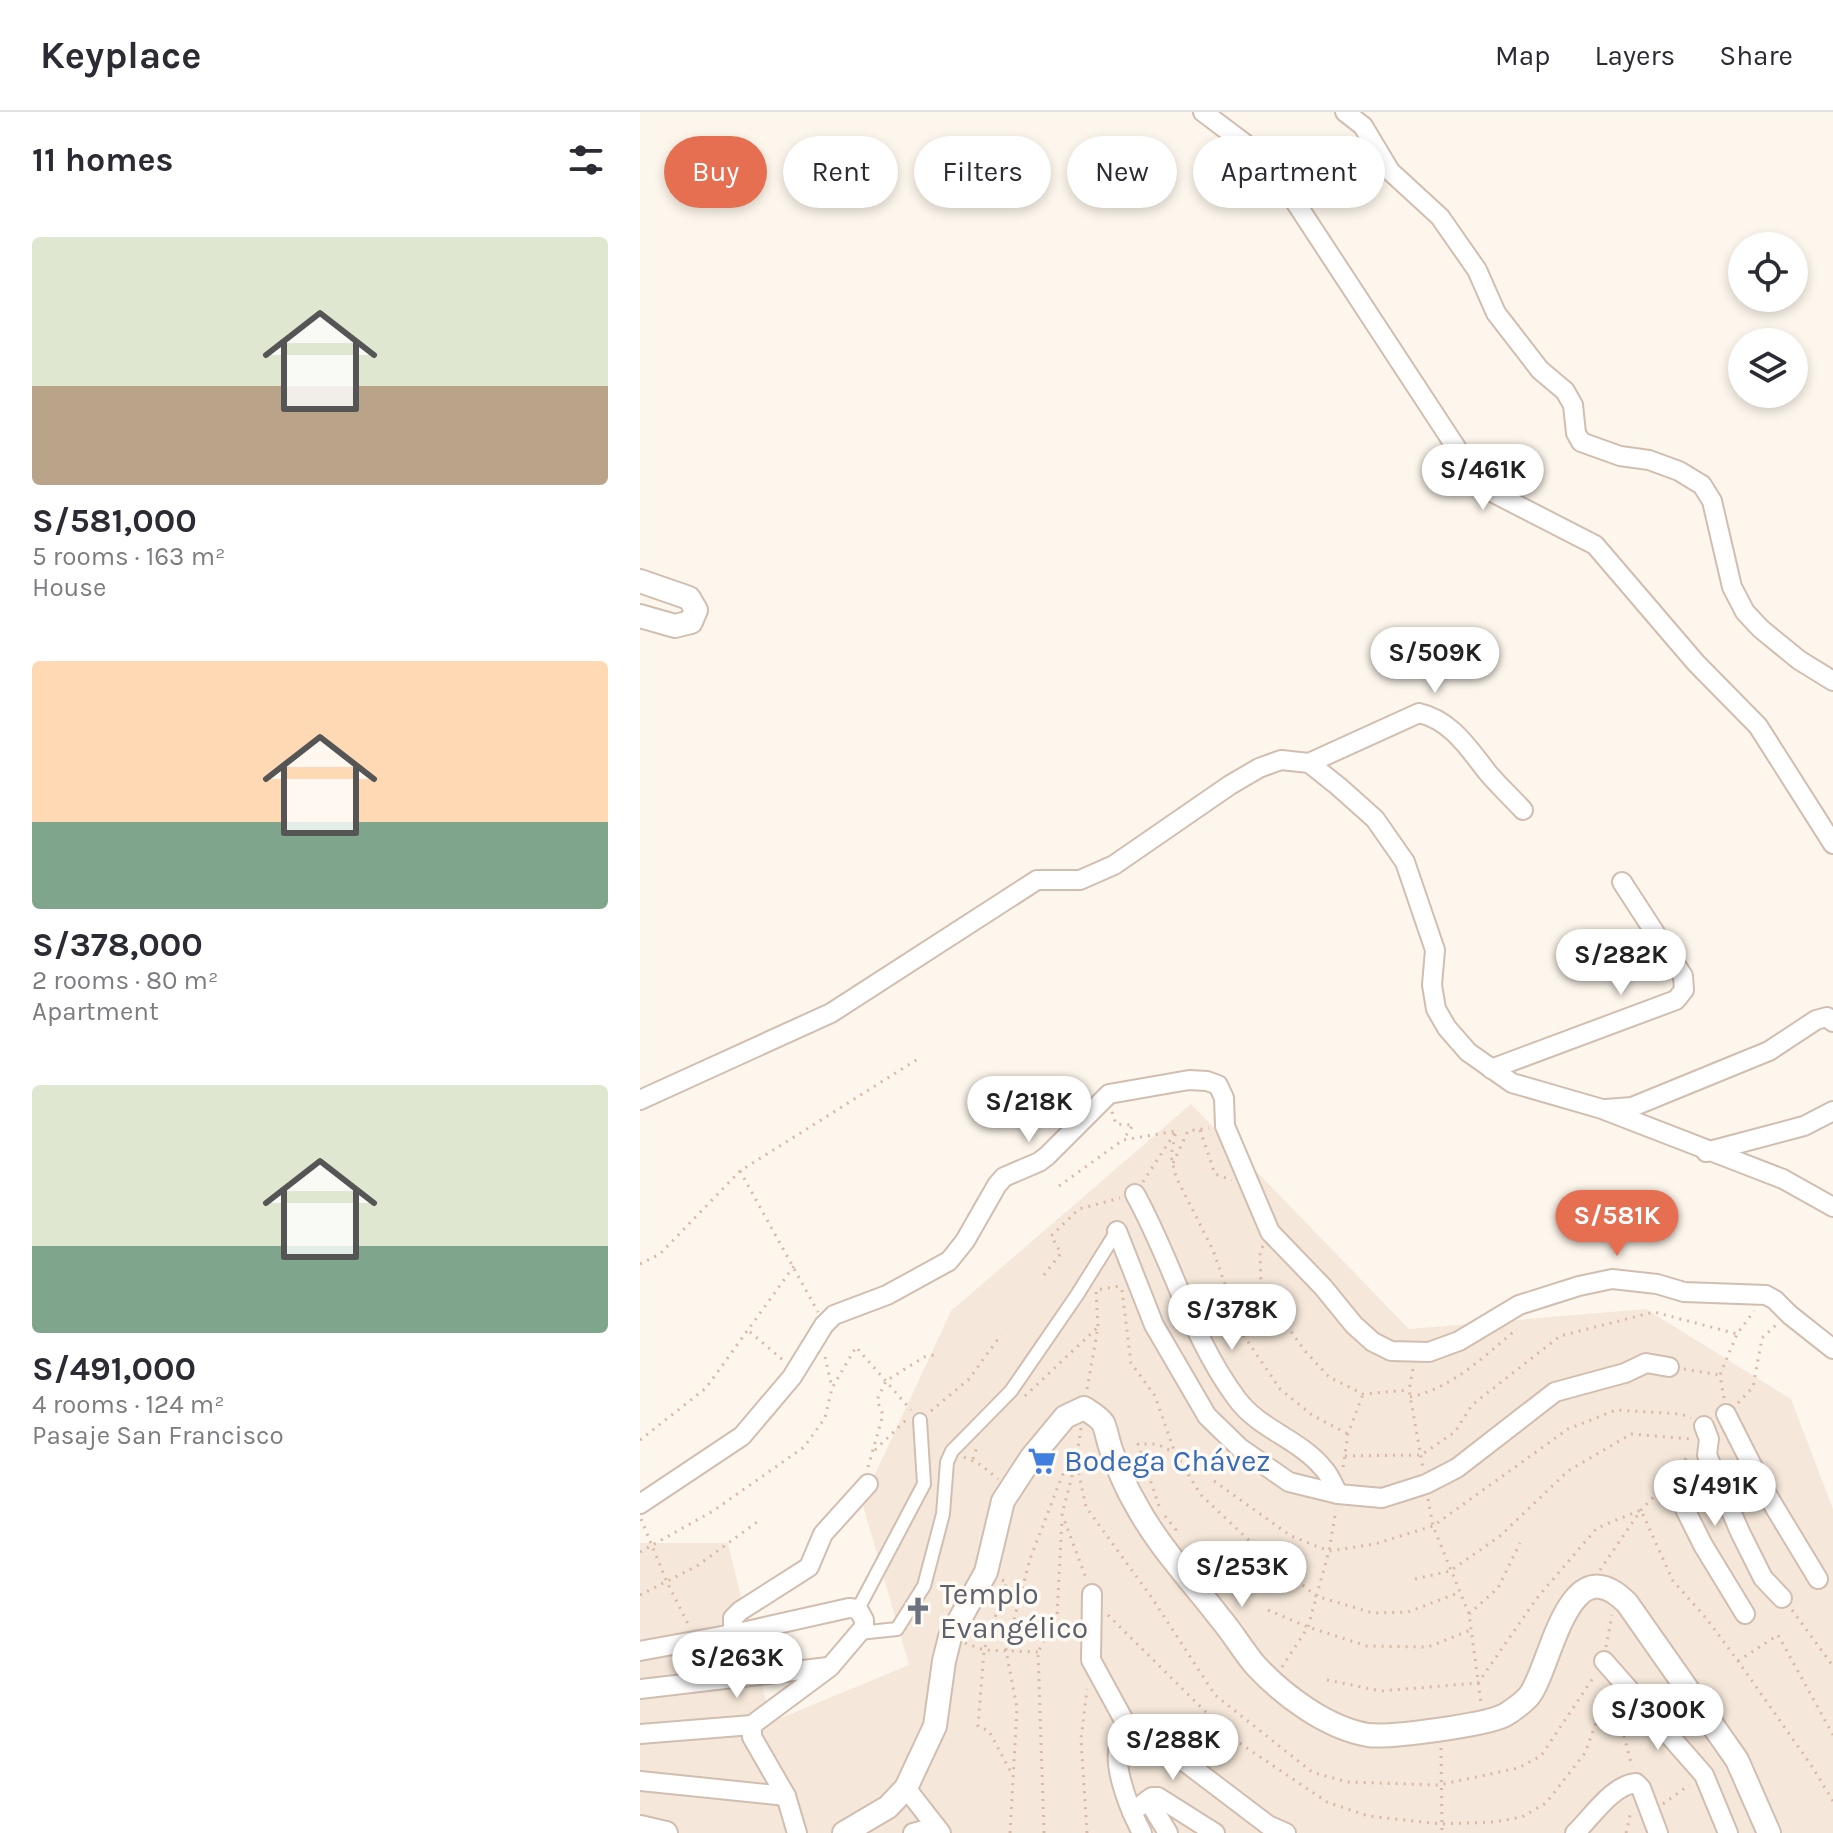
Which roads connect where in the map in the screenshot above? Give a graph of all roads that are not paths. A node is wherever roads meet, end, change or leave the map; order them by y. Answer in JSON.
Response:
{"nodes":[{"id":1,"x":1203,"y":112,"type":"edge"},
{"id":2,"x":1345,"y":112,"type":"edge"},
{"id":3,"x":640,"y":581,"type":"edge"},
{"id":4,"x":640,"y":616,"type":"edge"},
{"id":5,"x":1833,"y":681,"type":"edge"},
{"id":6,"x":1309,"y":763,"type":"junction"},
{"id":7,"x":1523,"y":810,"type":"dead end"},
{"id":8,"x":1833,"y":844,"type":"edge"},
{"id":9,"x":1622,"y":882,"type":"dead end"},
{"id":10,"x":1833,"y":1022,"type":"edge"},
{"id":11,"x":1491,"y":1069,"type":"junction"},
{"id":12,"x":640,"y":1100,"type":"edge"},
{"id":13,"x":1602,"y":1109,"type":"junction"},
{"id":14,"x":1833,"y":1111,"type":"edge"},
{"id":15,"x":1706,"y":1152,"type":"junction"},
{"id":16,"x":1135,"y":1194,"type":"road end"},
{"id":17,"x":1833,"y":1207,"type":"edge"},
{"id":18,"x":1117,"y":1231,"type":"joint"},
{"id":19,"x":1833,"y":1349,"type":"edge"},
{"id":20,"x":1669,"y":1367,"type":"road end"},
{"id":21,"x":1726,"y":1414,"type":"road end"},
{"id":22,"x":917,"y":1416,"type":"road end"},
{"id":23,"x":1701,"y":1433,"type":"road end"},
{"id":24,"x":1671,"y":1481,"type":"dead end"},
{"id":25,"x":868,"y":1484,"type":"road end"},
{"id":26,"x":1338,"y":1494,"type":"junction"},
{"id":27,"x":640,"y":1504,"type":"edge"},
{"id":28,"x":1818,"y":1579,"type":"dead end"},
{"id":29,"x":1092,"y":1594,"type":"road end"},
{"id":30,"x":1782,"y":1598,"type":"road end"},
{"id":31,"x":858,"y":1609,"type":"junction"},
{"id":32,"x":1745,"y":1614,"type":"dead end"},
{"id":33,"x":738,"y":1633,"type":"junction"},
{"id":34,"x":859,"y":1633,"type":"junction"},
{"id":35,"x":640,"y":1651,"type":"edge"},
{"id":36,"x":1604,"y":1661,"type":"road end"},
{"id":37,"x":830,"y":1667,"type":"junction"},
{"id":38,"x":640,"y":1689,"type":"edge"},
{"id":39,"x":752,"y":1725,"type":"junction"},
{"id":40,"x":640,"y":1734,"type":"edge"},
{"id":41,"x":1132,"y":1735,"type":"junction"},
{"id":42,"x":640,"y":1781,"type":"edge"},
{"id":43,"x":906,"y":1788,"type":"junction"},
{"id":44,"x":786,"y":1796,"type":"junction"},
{"id":45,"x":1148,"y":1800,"type":"junction"},
{"id":46,"x":1132,"y":1812,"type":"junction"},
{"id":47,"x":640,"y":1827,"type":"edge"},
{"id":48,"x":939,"y":1830,"type":"edge"},
{"id":49,"x":666,"y":1833,"type":"edge"},
{"id":50,"x":797,"y":1833,"type":"edge"},
{"id":51,"x":844,"y":1833,"type":"edge"},
{"id":52,"x":913,"y":1833,"type":"edge"},
{"id":53,"x":1142,"y":1833,"type":"edge"},
{"id":54,"x":1168,"y":1833,"type":"edge"},
{"id":55,"x":1215,"y":1833,"type":"edge"},
{"id":56,"x":1286,"y":1833,"type":"edge"},
{"id":57,"x":1575,"y":1833,"type":"edge"},
{"id":58,"x":1658,"y":1833,"type":"edge"},
{"id":59,"x":1728,"y":1833,"type":"edge"},
{"id":60,"x":1769,"y":1833,"type":"edge"}],
"edges":[{"from":1,"to":8,"type":"street"},
{"from":2,"to":5,"type":"street"},
{"from":3,"to":4,"type":"street"},
{"from":6,"to":7,"type":"street"},
{"from":6,"to":11,"type":"street"},
{"from":6,"to":12,"type":"street"},
{"from":9,"to":11,"type":"street"},
{"from":10,"to":13,"type":"street"},
{"from":11,"to":13,"type":"street"},
{"from":13,"to":15,"type":"street"},
{"from":14,"to":15,"type":"street"},
{"from":15,"to":17,"type":"street"},
{"from":16,"to":26,"type":"street"},
{"from":18,"to":26,"type":"street"},
{"from":18,"to":34,"type":"street"},
{"from":19,"to":27,"type":"street"},
{"from":20,"to":26,"type":"street"},
{"from":21,"to":28,"type":"street"},
{"from":22,"to":31,"type":"street"},
{"from":23,"to":30,"type":"street"},
{"from":24,"to":32,"type":"street"},
{"from":25,"to":33,"type":"street"},
{"from":29,"to":41,"type":"street"},
{"from":31,"to":33,"type":"street"},
{"from":31,"to":34,"type":"street"},
{"from":33,"to":35,"type":"street"},
{"from":34,"to":37,"type":"street"},
{"from":36,"to":59,"type":"street"},
{"from":37,"to":38,"type":"street"},
{"from":37,"to":39,"type":"street"},
{"from":39,"to":40,"type":"street"},
{"from":39,"to":44,"type":"street"},
{"from":41,"to":46,"type":"street"},
{"from":41,"to":56,"type":"street"},
{"from":42,"to":44,"type":"street"},
{"from":43,"to":48,"type":"street"},
{"from":43,"to":51,"type":"street"},
{"from":43,"to":60,"type":"street"},
{"from":44,"to":50,"type":"street"},
{"from":45,"to":46,"type":"street"},
{"from":45,"to":54,"type":"street"},
{"from":45,"to":55,"type":"street"},
{"from":46,"to":53,"type":"street"},
{"from":47,"to":49,"type":"street"},
{"from":48,"to":52,"type":"street"},
{"from":57,"to":58,"type":"street"}]}
